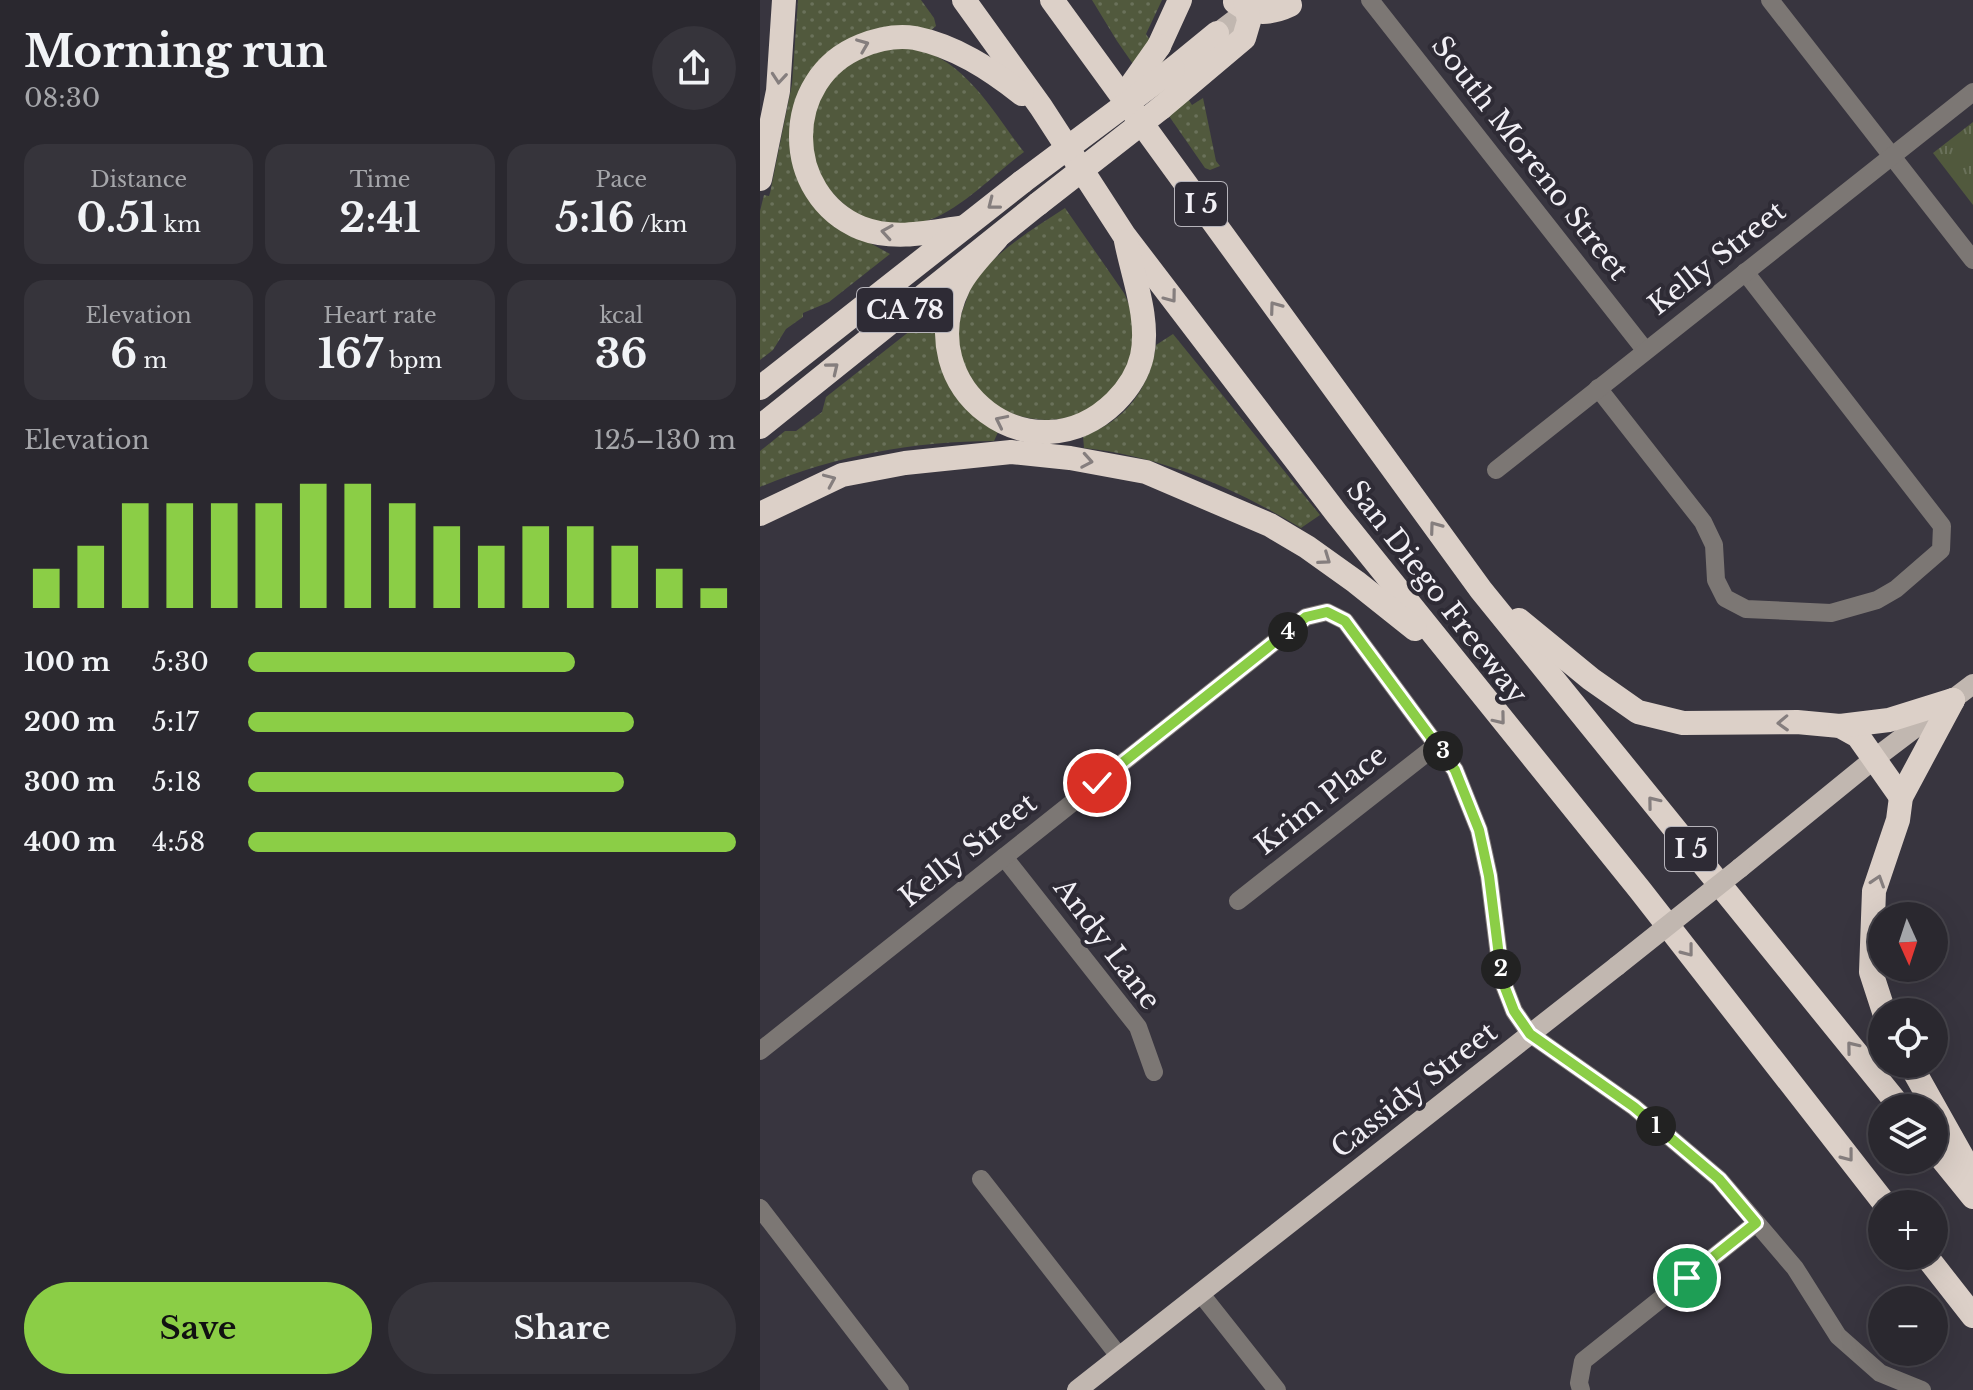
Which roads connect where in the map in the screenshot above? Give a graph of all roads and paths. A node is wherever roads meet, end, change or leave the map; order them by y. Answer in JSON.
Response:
{"nodes":[{"id":1,"x":784,"y":0,"type":"edge"},
{"id":2,"x":964,"y":0,"type":"edge"},
{"id":3,"x":1052,"y":0,"type":"edge"},
{"id":4,"x":1074,"y":0,"type":"edge"},
{"id":5,"x":1180,"y":0,"type":"edge"},
{"id":6,"x":1370,"y":0,"type":"edge"},
{"id":7,"x":1770,"y":0,"type":"edge"},
{"id":8,"x":1293,"y":2,"type":"edge"},
{"id":9,"x":1247,"y":3,"type":"edge"},
{"id":10,"x":1080,"y":37,"type":"junction"},
{"id":11,"x":1224,"y":42,"type":"junction"},
{"id":12,"x":1179,"y":78,"type":"junction"},
{"id":13,"x":1973,"y":92,"type":"edge"},
{"id":14,"x":1041,"y":107,"type":"junction"},
{"id":15,"x":1100,"y":123,"type":"junction"},
{"id":16,"x":1892,"y":156,"type":"junction"},
{"id":17,"x":760,"y":179,"type":"edge"},
{"id":18,"x":964,"y":227,"type":"junction"},
{"id":19,"x":1124,"y":235,"type":"junction"},
{"id":20,"x":997,"y":238,"type":"junction"},
{"id":21,"x":1973,"y":260,"type":"edge"},
{"id":22,"x":1745,"y":272,"type":"junction"},
{"id":23,"x":1645,"y":350,"type":"junction"},
{"id":24,"x":760,"y":388,"type":"edge"},
{"id":25,"x":1598,"y":388,"type":"junction"},
{"id":26,"x":760,"y":427,"type":"edge"},
{"id":27,"x":1496,"y":470,"type":"dead end"},
{"id":28,"x":760,"y":514,"type":"edge"},
{"id":29,"x":1481,"y":590,"type":"junction"},
{"id":30,"x":1451,"y":658,"type":"junction"},
{"id":31,"x":1973,"y":684,"type":"edge"},
{"id":32,"x":1953,"y":700,"type":"junction"},
{"id":33,"x":1840,"y":726,"type":"junction"},
{"id":34,"x":1438,"y":744,"type":"junction"},
{"id":35,"x":1874,"y":759,"type":"junction"},
{"id":36,"x":1901,"y":797,"type":"junction"},
{"id":37,"x":1004,"y":857,"type":"junction"},
{"id":38,"x":1238,"y":901,"type":"dead end"},
{"id":39,"x":1879,"y":998,"type":"edge"},
{"id":40,"x":1530,"y":1034,"type":"junction"},
{"id":41,"x":760,"y":1051,"type":"edge"},
{"id":42,"x":1154,"y":1072,"type":"dead end"},
{"id":43,"x":1918,"y":1078,"type":"edge"},
{"id":44,"x":1890,"y":1094,"type":"edge"},
{"id":45,"x":1948,"y":1166,"type":"edge"},
{"id":46,"x":1973,"y":1176,"type":"edge"},
{"id":47,"x":981,"y":1179,"type":"dead end"},
{"id":48,"x":1874,"y":1190,"type":"edge"},
{"id":49,"x":1973,"y":1197,"type":"edge"},
{"id":50,"x":760,"y":1208,"type":"edge"},
{"id":51,"x":1756,"y":1223,"type":"junction"},
{"id":52,"x":1937,"y":1270,"type":"edge"},
{"id":53,"x":1201,"y":1294,"type":"junction"},
{"id":54,"x":1973,"y":1316,"type":"edge"},
{"id":55,"x":1119,"y":1356,"type":"junction"},
{"id":56,"x":1876,"y":1382,"type":"edge"},
{"id":57,"x":900,"y":1390,"type":"edge"},
{"id":58,"x":1077,"y":1390,"type":"edge"},
{"id":59,"x":1277,"y":1390,"type":"edge"},
{"id":60,"x":1581,"y":1390,"type":"edge"},
{"id":61,"x":1922,"y":1390,"type":"edge"}],
"edges":[{"from":1,"to":17,"type":"highway","one_way":true},
{"from":2,"to":14,"type":"highway","name":"San Diego Freeway","number":"I 5"},
{"from":3,"to":10,"type":"highway","name":"San Diego Freeway","number":"I 5"},
{"from":4,"to":10,"type":"highway"},
{"from":5,"to":15,"type":"highway","bridge":true},
{"from":6,"to":23,"type":"street","name":"South Moreno Street"},
{"from":7,"to":16,"type":"street"},
{"from":8,"to":9,"type":"highway"},
{"from":8,"to":11,"type":"main road"},
{"from":9,"to":11,"type":"highway"},
{"from":29,"to":10,"type":"highway","name":"San Diego Freeway","number":"I 5","one_way":true},
{"from":11,"to":12,"type":"highway"},
{"from":12,"to":15,"type":"highway","bridge":true},
{"from":12,"to":20,"type":"highway","number":"CA 78","bridge":true},
{"from":13,"to":16,"type":"street","name":"Kelly Street"},
{"from":18,"to":14,"type":"highway","one_way":true},
{"from":14,"to":19,"type":"highway","name":"San Diego Freeway","number":"I 5"},
{"from":15,"to":18,"type":"highway","number":"CA 78","one_way":true,"bridge":true},
{"from":16,"to":21,"type":"street"},
{"from":16,"to":22,"type":"street","name":"Kelly Street"},
{"from":18,"to":24,"type":"highway","number":"CA 78"},
{"from":19,"to":20,"type":"highway","one_way":true},
{"from":19,"to":30,"type":"highway","name":"San Diego Freeway","number":"I 5","one_way":true},
{"from":26,"to":20,"type":"highway","number":"CA 78","one_way":true},
{"from":22,"to":23,"type":"street","name":"Kelly Street"},
{"from":22,"to":25,"type":"street"},
{"from":23,"to":25,"type":"street","name":"Kelly Street"},
{"from":25,"to":27,"type":"street","name":"Kelly Street"},
{"from":28,"to":30,"type":"highway","one_way":true},
{"from":33,"to":29,"type":"highway","one_way":true},
{"from":44,"to":29,"type":"highway","name":"San Diego Freeway","number":"I 5","one_way":true},
{"from":30,"to":48,"type":"highway","name":"San Diego Freeway","number":"I 5","one_way":true},
{"from":31,"to":32,"type":"main road","name":"Cassidy Street"},
{"from":32,"to":33,"type":"highway"},
{"from":32,"to":35,"type":"main road","name":"Cassidy Street"},
{"from":32,"to":36,"type":"highway"},
{"from":33,"to":35,"type":"highway"},
{"from":34,"to":37,"type":"street","name":"Kelly Street"},
{"from":34,"to":38,"type":"street","name":"Krim Place"},
{"from":34,"to":40,"type":"street"},
{"from":35,"to":36,"type":"highway"},
{"from":35,"to":40,"type":"main road","name":"Cassidy Street","bridge":true},
{"from":39,"to":36,"type":"highway","one_way":true},
{"from":37,"to":41,"type":"street","name":"Kelly Street"},
{"from":37,"to":42,"type":"street","name":"Andy Lane"},
{"from":40,"to":51,"type":"street"},
{"from":40,"to":53,"type":"main road","name":"Cassidy Street"},
{"from":43,"to":46,"type":"highway"},
{"from":45,"to":49,"type":"highway"},
{"from":47,"to":55,"type":"street"},
{"from":50,"to":57,"type":"street"},
{"from":51,"to":56,"type":"street"},
{"from":51,"to":60,"type":"street"},
{"from":52,"to":54,"type":"highway"},
{"from":53,"to":55,"type":"main road","name":"Cassidy Street"},
{"from":53,"to":59,"type":"street"},
{"from":55,"to":58,"type":"main road","name":"Cassidy Street"},
{"from":56,"to":61,"type":"street"}]}
